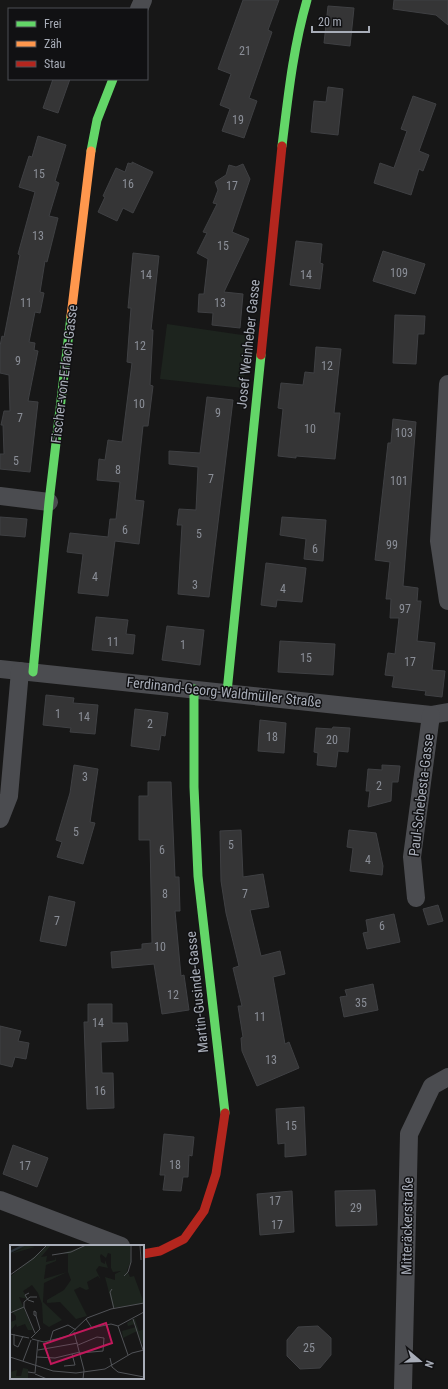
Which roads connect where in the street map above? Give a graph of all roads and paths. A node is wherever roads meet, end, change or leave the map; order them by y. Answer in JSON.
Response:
{"nodes":[{"id":1,"x":306,"y":0,"type":"edge"},
{"id":2,"x":113,"y":80,"type":"edge"},
{"id":3,"x":448,"y":384,"type":"edge"},
{"id":4,"x":0,"y":496,"type":"edge"},
{"id":5,"x":49,"y":502,"type":"junction"},
{"id":6,"x":448,"y":600,"type":"edge"},
{"id":7,"x":0,"y":669,"type":"edge"},
{"id":8,"x":27,"y":671,"type":"junction"},
{"id":9,"x":194,"y":689,"type":"junction"},
{"id":10,"x":227,"y":692,"type":"junction"},
{"id":11,"x":439,"y":714,"type":"edge"},
{"id":12,"x":0,"y":819,"type":"edge"},
{"id":13,"x":416,"y":898,"type":"dead end"},
{"id":14,"x":448,"y":1077,"type":"edge"},
{"id":15,"x":0,"y":1200,"type":"edge"},
{"id":16,"x":118,"y":1245,"type":"edge"},
{"id":17,"x":144,"y":1254,"type":"edge"},
{"id":18,"x":403,"y":1389,"type":"edge"}],
"edges":[{"from":1,"to":10,"type":"street","name":"Josef Weinheber Gasse"},
{"from":2,"to":5,"type":"street","name":"Fischer-von-Erlach-Gasse"},
{"from":3,"to":6,"type":"street"},
{"from":4,"to":5,"type":"street"},
{"from":5,"to":8,"type":"street","name":"Fischer-von-Erlach-Gasse"},
{"from":7,"to":8,"type":"street","name":"Ferdinand-Georg-Waldmüller Straße"},
{"from":8,"to":9,"type":"street","name":"Ferdinand-Georg-Waldmüller Straße"},
{"from":8,"to":12,"type":"street"},
{"from":9,"to":10,"type":"street","name":"Ferdinand-Georg-Waldmüller Straße"},
{"from":9,"to":17,"type":"street","name":"Martin-Gusinde-Gasse"},
{"from":10,"to":11,"type":"street","name":"Ferdinand-Georg-Waldmüller Straße"},
{"from":11,"to":13,"type":"street","name":"Paul-Schebesta-Gasse"},
{"from":14,"to":18,"type":"street","name":"Mitteräckerstraße"},
{"from":15,"to":16,"type":"street"}]}
